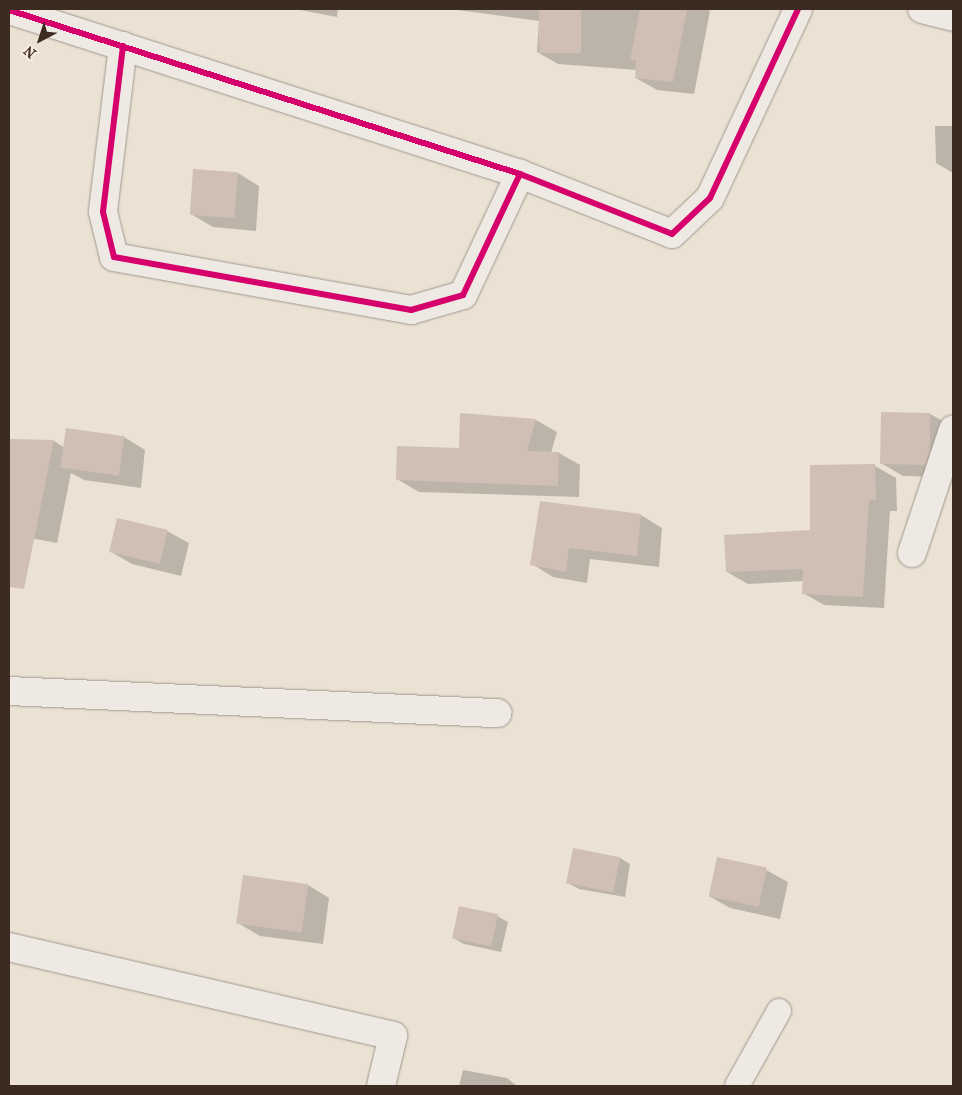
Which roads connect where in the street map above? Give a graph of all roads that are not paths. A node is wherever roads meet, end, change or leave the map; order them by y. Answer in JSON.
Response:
{"nodes":[{"id":1,"x":798,"y":9,"type":"edge"},
{"id":2,"x":922,"y":9,"type":"edge"},
{"id":3,"x":9,"y":10,"type":"edge"},
{"id":4,"x":953,"y":17,"type":"edge"},
{"id":5,"x":123,"y":46,"type":"junction"},
{"id":6,"x":520,"y":174,"type":"junction"},
{"id":7,"x":953,"y":430,"type":"edge"},
{"id":8,"x":912,"y":554,"type":"dead end"},
{"id":9,"x":9,"y":691,"type":"edge"},
{"id":10,"x":498,"y":713,"type":"dead end"},
{"id":11,"x":9,"y":947,"type":"edge"},
{"id":12,"x":779,"y":1011,"type":"dead end"},
{"id":13,"x":381,"y":1086,"type":"edge"},
{"id":14,"x":737,"y":1086,"type":"edge"}],
"edges":[{"from":1,"to":6,"type":"street"},
{"from":2,"to":4,"type":"street"},
{"from":3,"to":5,"type":"street"},
{"from":5,"to":6,"type":"street"},
{"from":5,"to":6,"type":"street"},
{"from":7,"to":8,"type":"street"},
{"from":9,"to":10,"type":"street"},
{"from":11,"to":13,"type":"street"},
{"from":12,"to":14,"type":"lane"}]}
